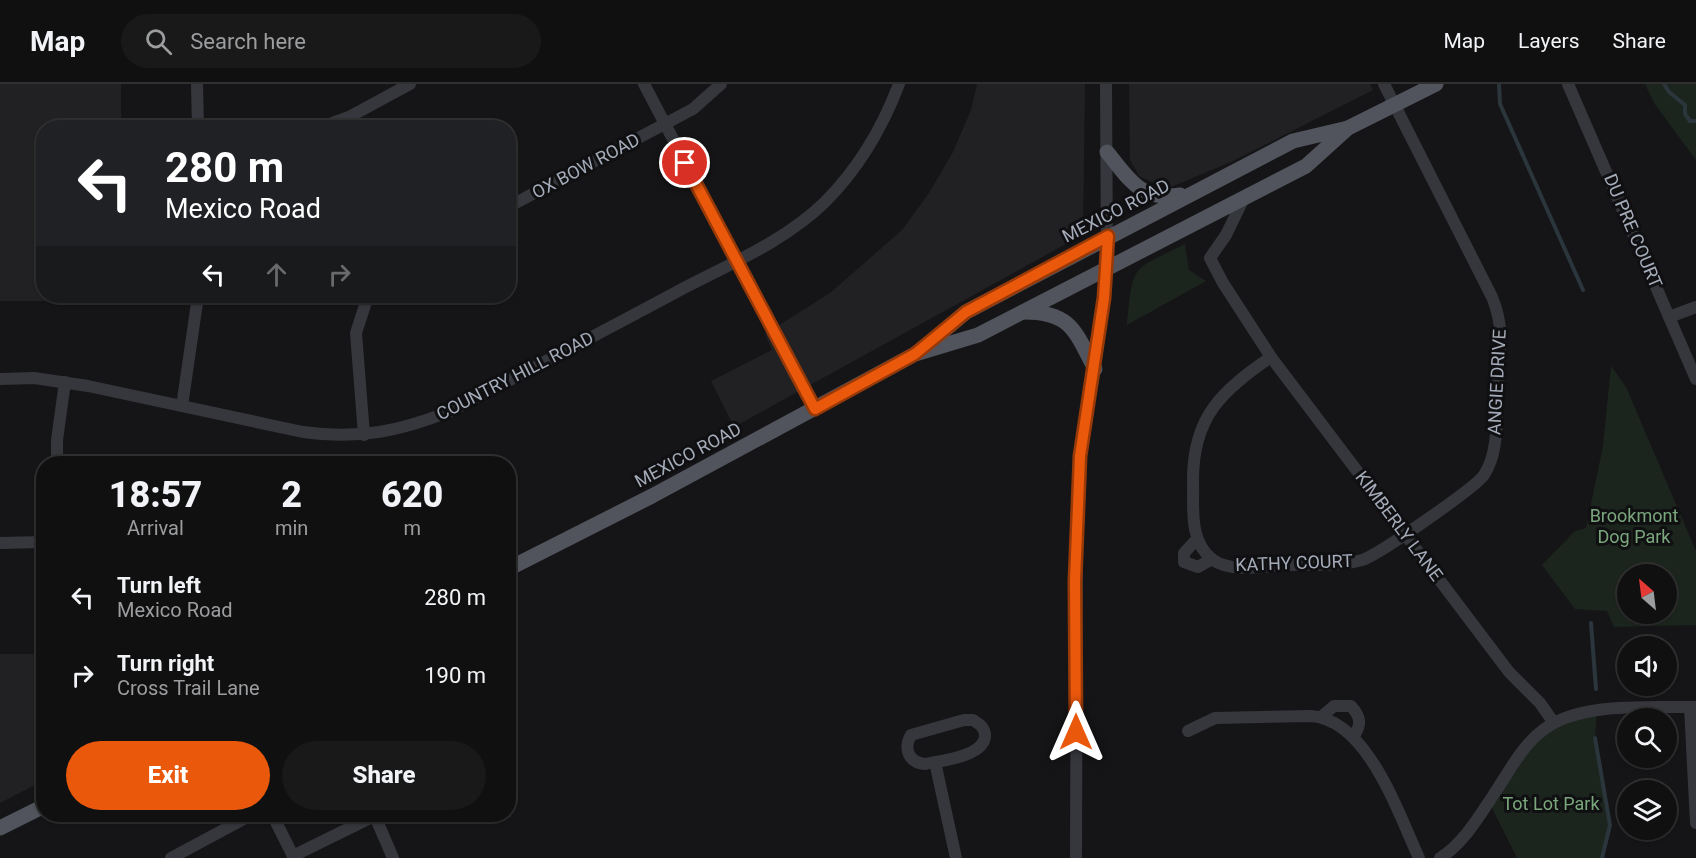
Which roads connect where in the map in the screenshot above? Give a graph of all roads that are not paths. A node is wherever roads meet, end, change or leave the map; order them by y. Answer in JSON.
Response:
{"nodes":[{"id":1,"x":197,"y":84,"type":"edge"},
{"id":2,"x":410,"y":84,"type":"edge"},
{"id":3,"x":644,"y":84,"type":"edge"},
{"id":4,"x":722,"y":84,"type":"edge"},
{"id":5,"x":899,"y":84,"type":"edge"},
{"id":6,"x":1106,"y":84,"type":"edge"},
{"id":7,"x":1384,"y":84,"type":"edge"},
{"id":8,"x":1436,"y":84,"type":"edge"},
{"id":9,"x":1568,"y":84,"type":"edge"},
{"id":10,"x":1394,"y":105,"type":"junction"},
{"id":11,"x":198,"y":120,"type":"edge"},
{"id":12,"x":341,"y":120,"type":"edge"},
{"id":13,"x":664,"y":125,"type":"junction"},
{"id":14,"x":1348,"y":128,"type":"junction"},
{"id":15,"x":1107,"y":152,"type":"junction"},
{"id":16,"x":1192,"y":193,"type":"junction"},
{"id":17,"x":1243,"y":200,"type":"junction"},
{"id":18,"x":516,"y":203,"type":"edge"},
{"id":19,"x":1108,"y":236,"type":"junction"},
{"id":20,"x":737,"y":260,"type":"junction"},
{"id":21,"x":1107,"y":267,"type":"junction"},
{"id":22,"x":197,"y":303,"type":"edge"},
{"id":23,"x":366,"y":303,"type":"edge"},
{"id":24,"x":1696,"y":307,"type":"edge"},
{"id":25,"x":1021,"y":312,"type":"junction"},
{"id":26,"x":1669,"y":317,"type":"junction"},
{"id":27,"x":915,"y":354,"type":"junction"},
{"id":28,"x":1271,"y":357,"type":"junction"},
{"id":29,"x":1095,"y":369,"type":"junction"},
{"id":30,"x":0,"y":379,"type":"edge"},
{"id":31,"x":1696,"y":380,"type":"edge"},
{"id":32,"x":65,"y":382,"type":"junction"},
{"id":33,"x":182,"y":406,"type":"junction"},
{"id":34,"x":815,"y":409,"type":"junction"},
{"id":35,"x":364,"y":435,"type":"junction"},
{"id":36,"x":58,"y":456,"type":"edge"},
{"id":37,"x":1405,"y":534,"type":"junction"},
{"id":38,"x":1197,"y":539,"type":"junction"},
{"id":39,"x":36,"y":542,"type":"edge"},
{"id":40,"x":0,"y":543,"type":"edge"},
{"id":41,"x":1212,"y":559,"type":"junction"},
{"id":42,"x":516,"y":565,"type":"edge"},
{"id":43,"x":1693,"y":707,"type":"edge"},
{"id":44,"x":1321,"y":717,"type":"junction"},
{"id":45,"x":1554,"y":723,"type":"junction"},
{"id":46,"x":1188,"y":731,"type":"dead end"},
{"id":47,"x":1353,"y":737,"type":"junction"},
{"id":48,"x":935,"y":762,"type":"junction"},
{"id":49,"x":36,"y":810,"type":"edge"},
{"id":50,"x":238,"y":822,"type":"edge"},
{"id":51,"x":276,"y":822,"type":"edge"},
{"id":52,"x":360,"y":822,"type":"edge"},
{"id":53,"x":377,"y":822,"type":"edge"},
{"id":54,"x":1696,"y":823,"type":"edge"},
{"id":55,"x":0,"y":828,"type":"edge"},
{"id":56,"x":293,"y":857,"type":"edge"},
{"id":57,"x":171,"y":858,"type":"edge"},
{"id":58,"x":393,"y":858,"type":"edge"},
{"id":59,"x":956,"y":858,"type":"edge"},
{"id":60,"x":1076,"y":858,"type":"edge"},
{"id":61,"x":1419,"y":858,"type":"edge"},
{"id":62,"x":1440,"y":858,"type":"edge"}],
"edges":[{"from":1,"to":11,"type":"street"},
{"from":2,"to":12,"type":"street"},
{"from":3,"to":13,"type":"street"},
{"from":4,"to":13,"type":"street","name":"OX BOW ROAD"},
{"from":5,"to":20,"type":"street","name":"COUNTRY HILL ROAD"},
{"from":6,"to":15,"type":"street"},
{"from":7,"to":10,"type":"street","name":"ANGIE DRIVE"},
{"from":8,"to":10,"type":"main road","name":"MEXICO ROAD"},
{"from":9,"to":26,"type":"street","name":"DU PRE COURT"},
{"from":10,"to":14,"type":"main road","name":"MEXICO ROAD"},
{"from":10,"to":37,"type":"street","name":"ANGIE DRIVE"},
{"from":13,"to":18,"type":"street","name":"OX BOW ROAD"},
{"from":13,"to":20,"type":"street"},
{"from":14,"to":16,"type":"main road","name":"MEXICO ROAD"},
{"from":14,"to":17,"type":"main road","name":"MEXICO ROAD"},
{"from":15,"to":16,"type":"main road"},
{"from":15,"to":19,"type":"street"},
{"from":16,"to":19,"type":"main road","name":"MEXICO ROAD"},
{"from":17,"to":21,"type":"main road","name":"MEXICO ROAD"},
{"from":17,"to":28,"type":"street","name":"KIMBERLY LANE"},
{"from":19,"to":21,"type":"street"},
{"from":19,"to":27,"type":"main road","name":"MEXICO ROAD"},
{"from":20,"to":34,"type":"street"},
{"from":20,"to":35,"type":"street","name":"COUNTRY HILL ROAD"},
{"from":21,"to":25,"type":"main road","name":"MEXICO ROAD"},
{"from":21,"to":29,"type":"street"},
{"from":22,"to":33,"type":"street"},
{"from":23,"to":35,"type":"street"},
{"from":24,"to":26,"type":"street"},
{"from":25,"to":27,"type":"main road","name":"MEXICO ROAD"},
{"from":25,"to":29,"type":"main road"},
{"from":26,"to":31,"type":"street","name":"DU PRE COURT"},
{"from":27,"to":34,"type":"main road","name":"MEXICO ROAD"},
{"from":28,"to":37,"type":"street","name":"KIMBERLY LANE"},
{"from":28,"to":38,"type":"street"},
{"from":29,"to":60,"type":"street"},
{"from":30,"to":32,"type":"street","name":"COUNTRY HILL ROAD"},
{"from":32,"to":33,"type":"street","name":"COUNTRY HILL ROAD"},
{"from":32,"to":36,"type":"street"},
{"from":33,"to":35,"type":"street","name":"COUNTRY HILL ROAD"},
{"from":34,"to":42,"type":"main road","name":"MEXICO ROAD"},
{"from":37,"to":41,"type":"street","name":"KATHY COURT"},
{"from":37,"to":45,"type":"street","name":"KIMBERLY LANE"},
{"from":38,"to":41,"type":"street","name":"KATHY COURT"},
{"from":38,"to":41,"type":"street","name":"KATHY COURT"},
{"from":39,"to":40,"type":"street"},
{"from":43,"to":45,"type":"street"},
{"from":43,"to":54,"type":"street"},
{"from":44,"to":46,"type":"street"},
{"from":44,"to":47,"type":"street"},
{"from":44,"to":47,"type":"street"},
{"from":45,"to":62,"type":"street"},
{"from":47,"to":61,"type":"street"},
{"from":48,"to":48,"type":"street"},
{"from":48,"to":59,"type":"street"},
{"from":49,"to":55,"type":"main road"},
{"from":50,"to":57,"type":"street"},
{"from":51,"to":56,"type":"street"},
{"from":52,"to":56,"type":"street"},
{"from":53,"to":58,"type":"street"}]}
